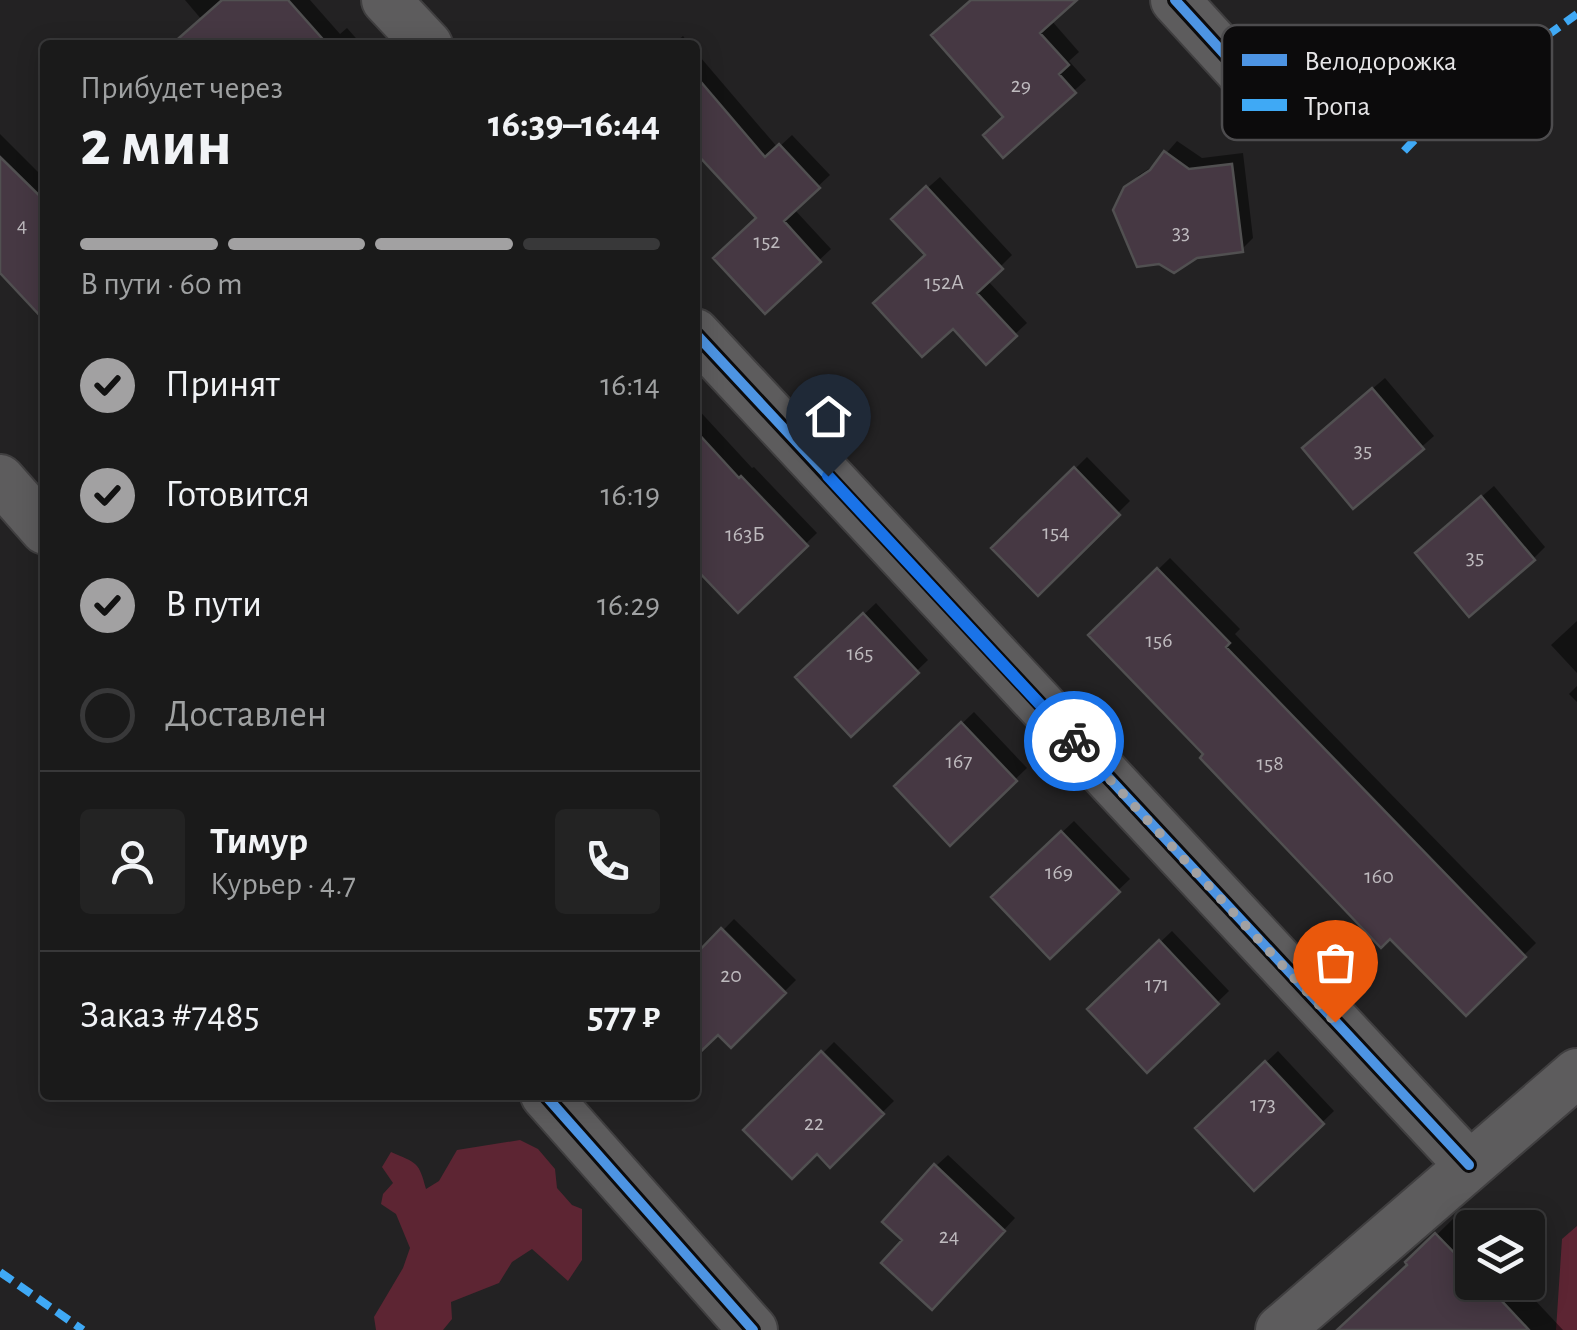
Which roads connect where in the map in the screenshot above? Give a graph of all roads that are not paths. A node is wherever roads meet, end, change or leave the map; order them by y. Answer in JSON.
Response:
{"nodes":[{"id":1,"x":386,"y":0,"type":"edge"},
{"id":2,"x":1174,"y":0,"type":"edge"},
{"id":3,"x":423,"y":40,"type":"edge"},
{"id":4,"x":1222,"y":52,"type":"edge"},
{"id":5,"x":700,"y":338,"type":"edge"},
{"id":6,"x":0,"y":480,"type":"edge"},
{"id":7,"x":40,"y":524,"type":"edge"},
{"id":8,"x":1577,"y":1074,"type":"edge"},
{"id":9,"x":549,"y":1100,"type":"edge"},
{"id":10,"x":1468,"y":1166,"type":"junction"},
{"id":11,"x":753,"y":1330,"type":"edge"},
{"id":12,"x":1280,"y":1330,"type":"edge"}],
"edges":[{"from":1,"to":3,"type":"street"},
{"from":2,"to":4,"type":"street"},
{"from":5,"to":10,"type":"street"},
{"from":6,"to":7,"type":"street"},
{"from":8,"to":10,"type":"street"},
{"from":9,"to":11,"type":"street"},
{"from":10,"to":12,"type":"street"}]}
